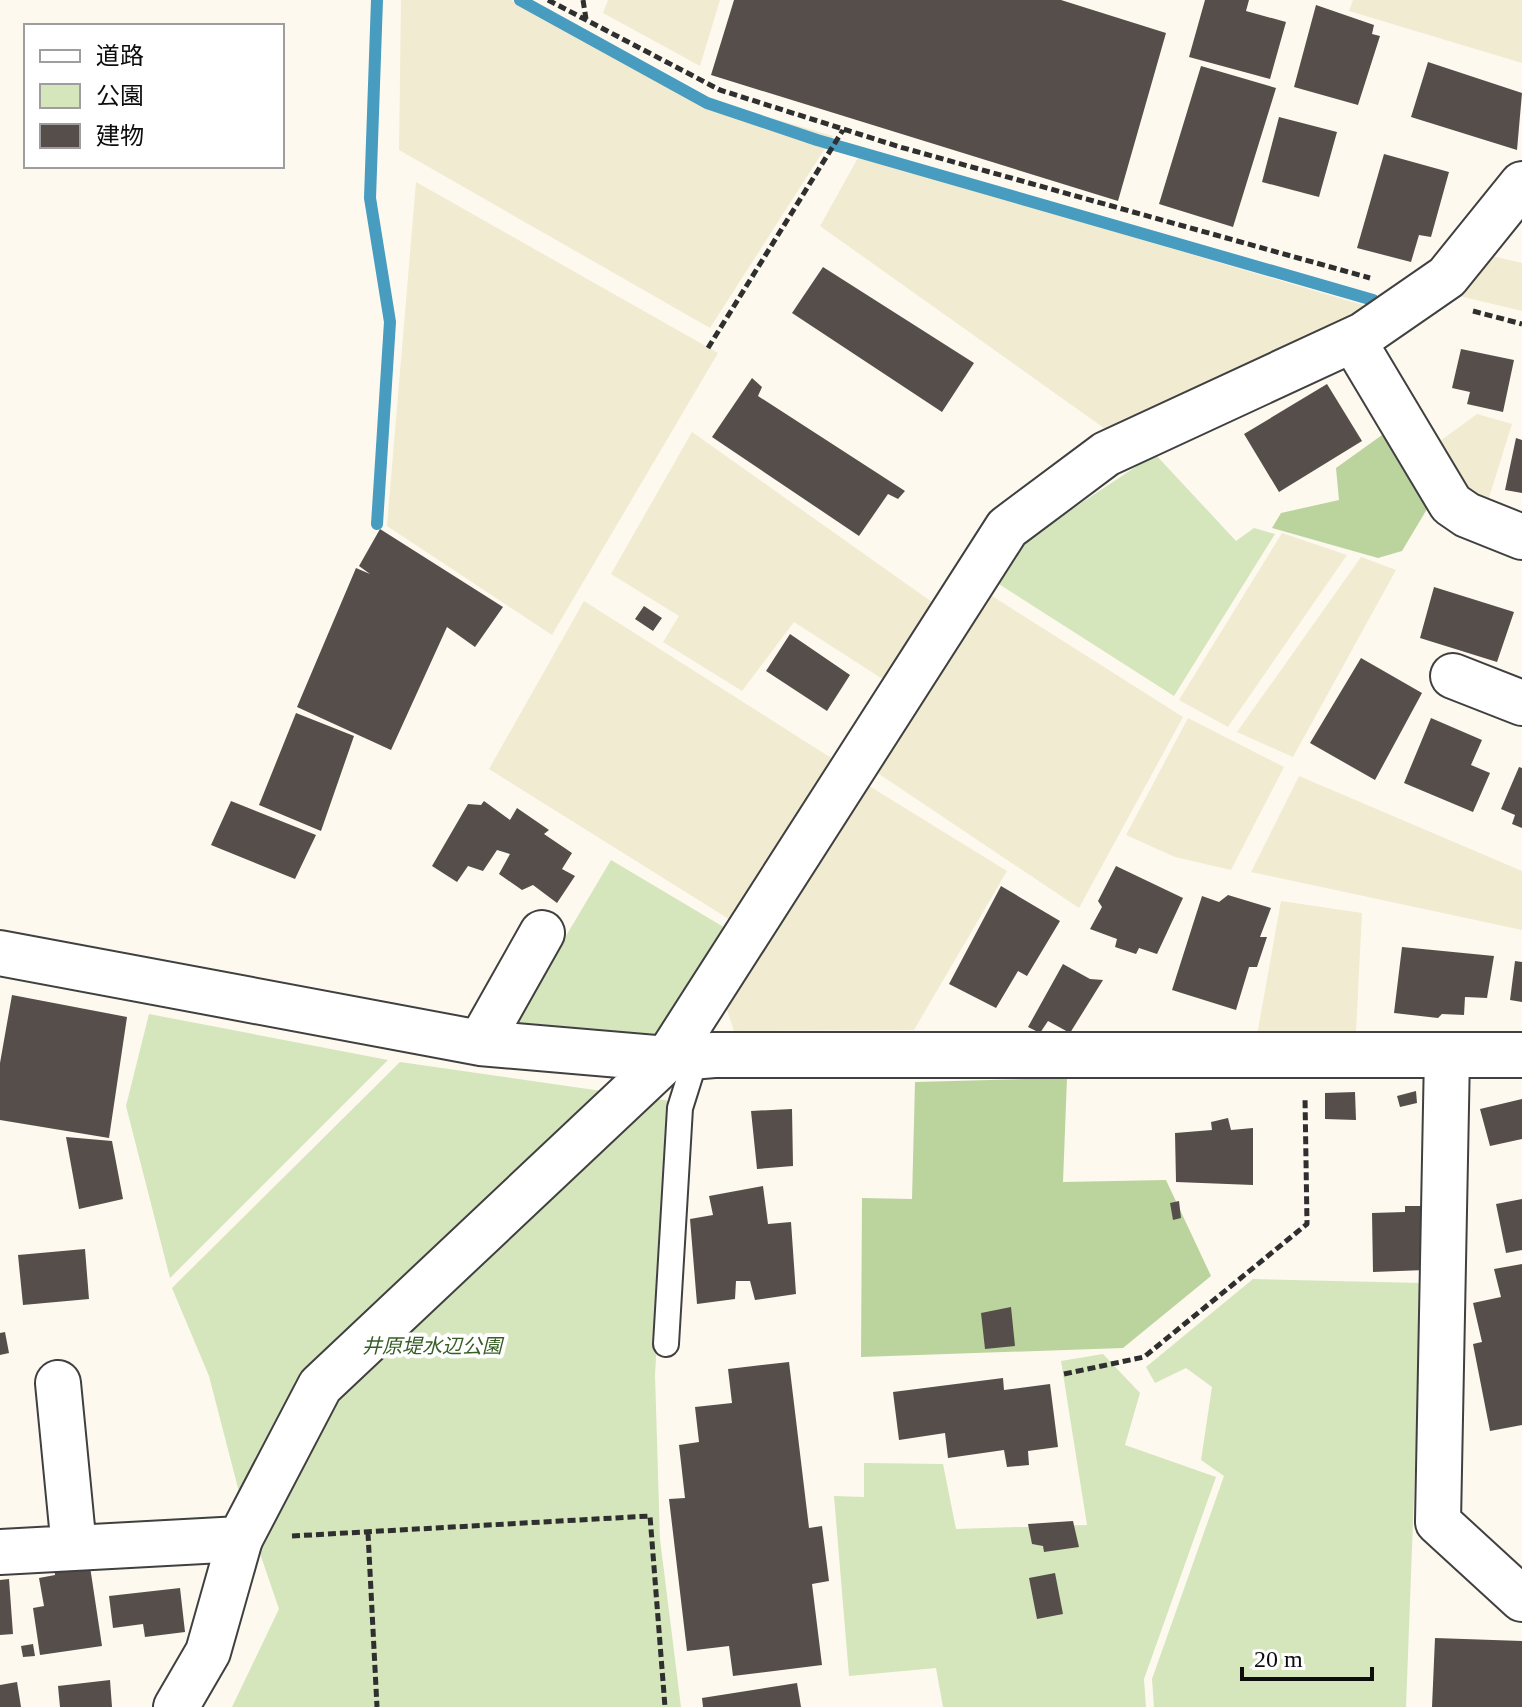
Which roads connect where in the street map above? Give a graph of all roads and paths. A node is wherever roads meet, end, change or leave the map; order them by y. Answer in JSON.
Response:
{"nodes":[{"id":1,"x":548,"y":0,"type":"edge"},
{"id":2,"x":583,"y":0,"type":"edge"},
{"id":3,"x":586,"y":20,"type":"junction"},
{"id":4,"x":843,"y":130,"type":"junction"},
{"id":5,"x":1522,"y":184,"type":"edge"},
{"id":6,"x":1424,"y":293,"type":"junction"},
{"id":7,"x":1353,"y":340,"type":"junction"},
{"id":8,"x":708,"y":348,"type":"dead end"},
{"id":9,"x":1522,"y":537,"type":"edge"},
{"id":10,"x":1453,"y":676,"type":"dead end"},
{"id":11,"x":1519,"y":690,"type":"edge"},
{"id":12,"x":542,"y":933,"type":"dead end"},
{"id":13,"x":0,"y":953,"type":"edge"},
{"id":14,"x":480,"y":1043,"type":"junction"},
{"id":15,"x":1447,"y":1055,"type":"junction"},
{"id":16,"x":1522,"y":1055,"type":"edge"},
{"id":17,"x":681,"y":1058,"type":"junction"},
{"id":18,"x":1305,"y":1096,"type":"dead end"},
{"id":19,"x":666,"y":1344,"type":"dead end"},
{"id":20,"x":1064,"y":1374,"type":"dead end"},
{"id":21,"x":58,"y":1383,"type":"dead end"},
{"id":22,"x":368,"y":1533,"type":"junction"},
{"id":23,"x":259,"y":1538,"type":"junction"},
{"id":24,"x":74,"y":1548,"type":"junction"},
{"id":25,"x":0,"y":1552,"type":"edge"},
{"id":26,"x":1522,"y":1599,"type":"edge"},
{"id":27,"x":176,"y":1707,"type":"edge"},
{"id":28,"x":377,"y":1707,"type":"edge"},
{"id":29,"x":665,"y":1707,"type":"edge"}],
"edges":[{"from":1,"to":3,"type":"path"},
{"from":2,"to":3,"type":"path"},
{"from":3,"to":4,"type":"path"},
{"from":4,"to":6,"type":"path"},
{"from":4,"to":8,"type":"path"},
{"from":5,"to":6,"type":"street"},
{"from":6,"to":7,"type":"street"},
{"from":7,"to":9,"type":"street"},
{"from":7,"to":17,"type":"street"},
{"from":10,"to":11,"type":"street"},
{"from":12,"to":14,"type":"street"},
{"from":13,"to":14,"type":"street"},
{"from":14,"to":17,"type":"street"},
{"from":15,"to":16,"type":"street"},
{"from":15,"to":17,"type":"street"},
{"from":15,"to":26,"type":"street"},
{"from":17,"to":19,"type":"lane"},
{"from":17,"to":23,"type":"street"},
{"from":18,"to":20,"type":"path"},
{"from":21,"to":24,"type":"street"},
{"from":22,"to":23,"type":"path"},
{"from":22,"to":28,"type":"path"},
{"from":22,"to":29,"type":"path"},
{"from":23,"to":24,"type":"street"},
{"from":23,"to":27,"type":"street"},
{"from":24,"to":25,"type":"street"}]}
